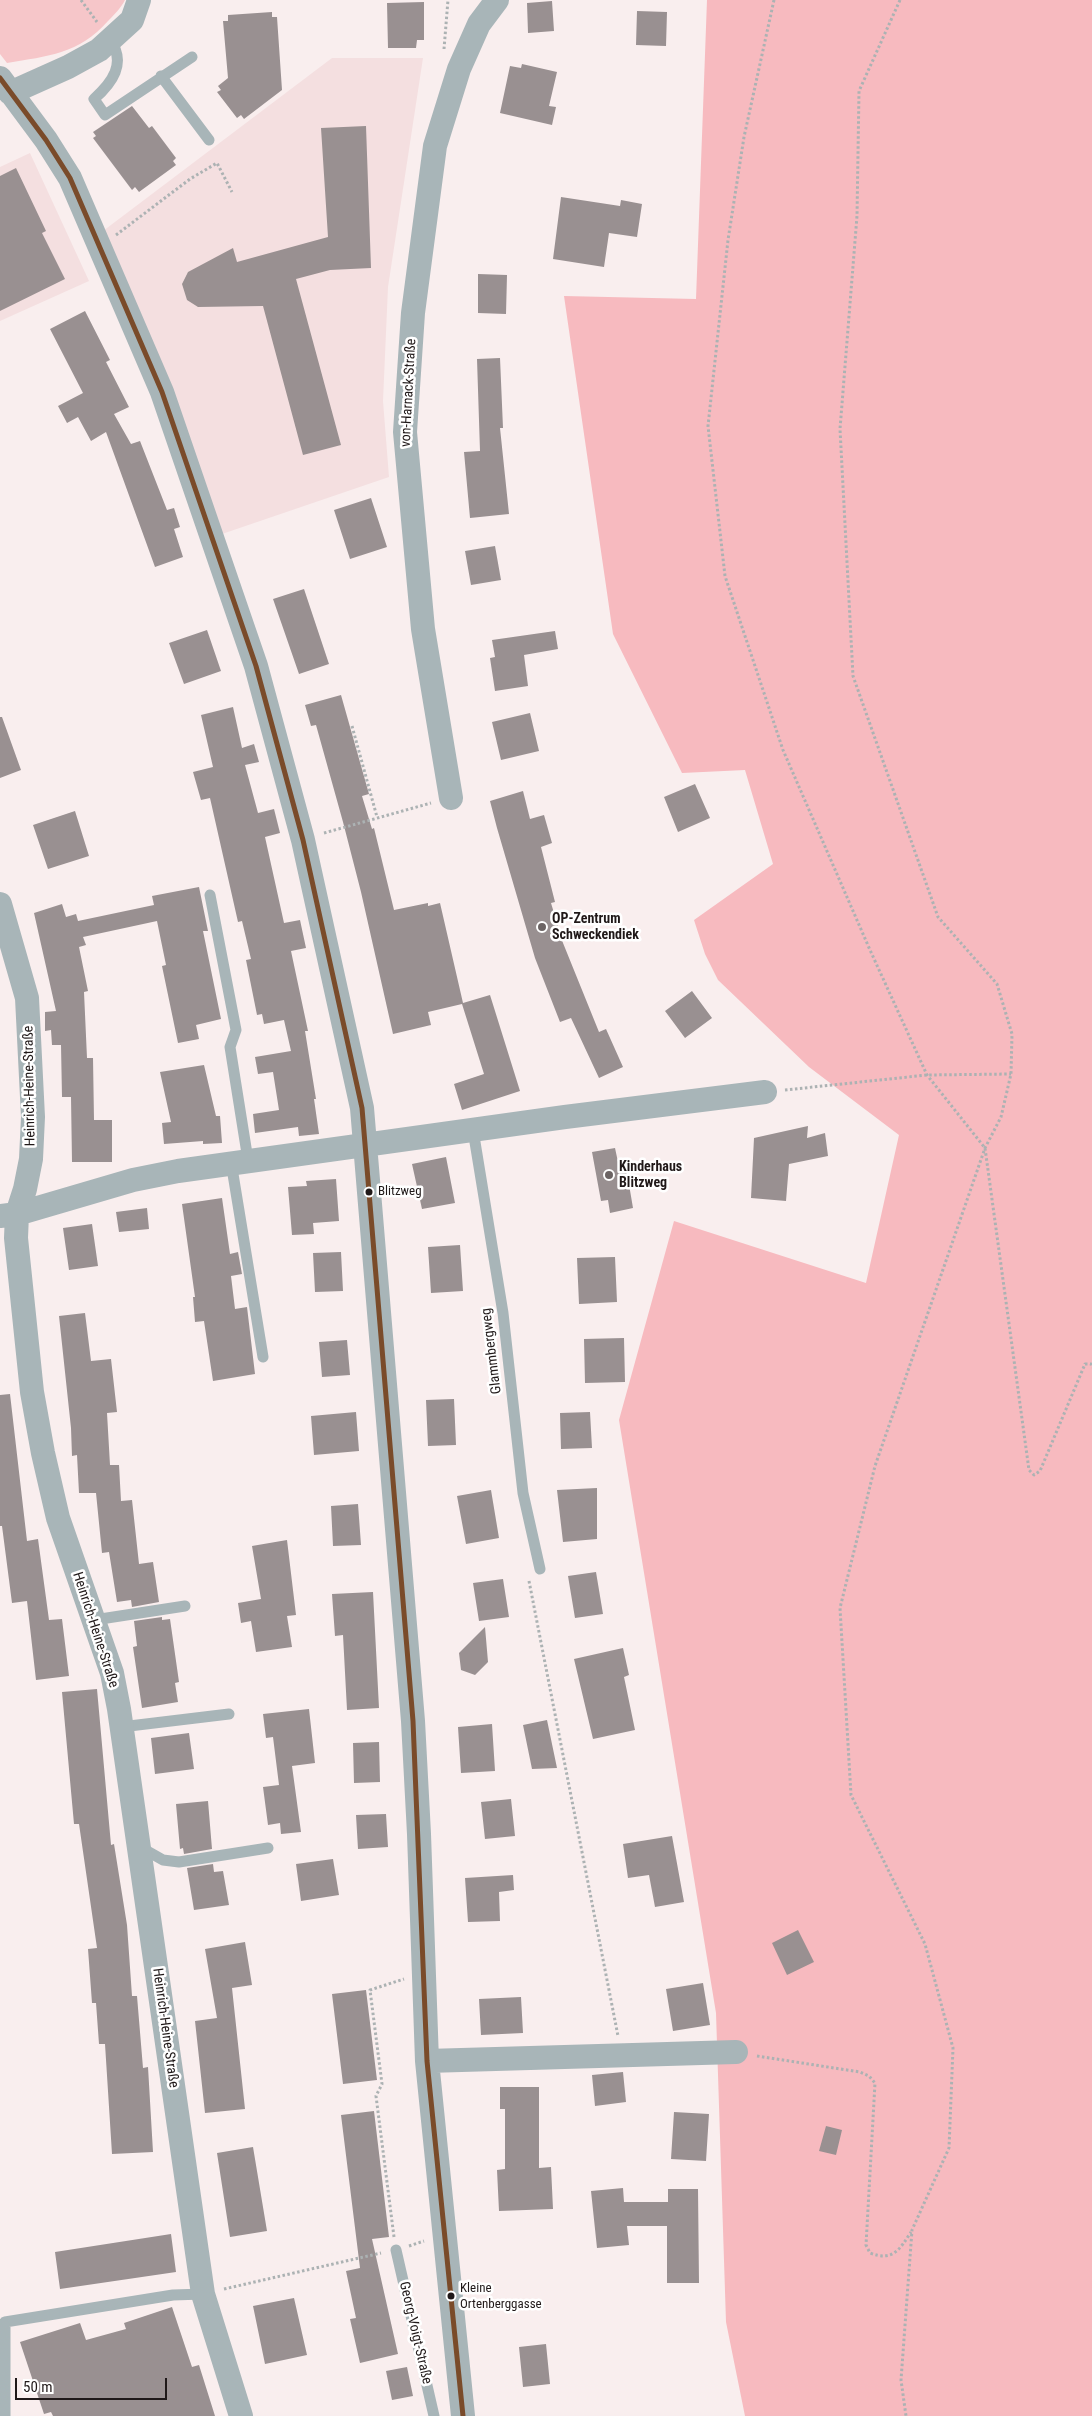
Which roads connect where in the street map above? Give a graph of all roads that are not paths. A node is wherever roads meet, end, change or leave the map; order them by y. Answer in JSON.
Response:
{"nodes":[{"id":1,"x":139,"y":0,"type":"edge"},
{"id":2,"x":497,"y":0,"type":"edge"},
{"id":3,"x":110,"y":40,"type":"junction"},
{"id":4,"x":192,"y":56,"type":"dead end"},
{"id":5,"x":162,"y":76,"type":"junction"},
{"id":6,"x":5,"y":85,"type":"edge"},
{"id":7,"x":209,"y":140,"type":"dead end"},
{"id":8,"x":451,"y":798,"type":"road end"},
{"id":9,"x":210,"y":895,"type":"dead end"},
{"id":10,"x":0,"y":904,"type":"edge"},
{"id":11,"x":765,"y":1092,"type":"road end"},
{"id":12,"x":473,"y":1130,"type":"junction"},
{"id":13,"x":366,"y":1146,"type":"junction"},
{"id":14,"x":240,"y":1161,"type":"junction"},
{"id":15,"x":8,"y":1215,"type":"edge"},
{"id":16,"x":263,"y":1356,"type":"dead end"},
{"id":17,"x":540,"y":1568,"type":"dead end"},
{"id":18,"x":185,"y":1606,"type":"dead end"},
{"id":19,"x":94,"y":1620,"type":"junction"},
{"id":20,"x":229,"y":1714,"type":"dead end"},
{"id":21,"x":121,"y":1727,"type":"junction"},
{"id":22,"x":139,"y":1846,"type":"junction"},
{"id":23,"x":268,"y":1848,"type":"dead end"},
{"id":24,"x":736,"y":2052,"type":"road end"},
{"id":25,"x":426,"y":2061,"type":"junction"},
{"id":26,"x":396,"y":2250,"type":"road end"},
{"id":27,"x":203,"y":2294,"type":"junction"},
{"id":28,"x":5,"y":2416,"type":"edge"},
{"id":29,"x":241,"y":2416,"type":"edge"},
{"id":30,"x":434,"y":2416,"type":"edge"},
{"id":31,"x":463,"y":2416,"type":"edge"}],
"edges":[{"from":1,"to":3,"type":"street"},
{"from":2,"to":8,"type":"street","name":"von-Harnack-Straße"},
{"from":3,"to":5,"type":"lane"},
{"from":3,"to":6,"type":"street"},
{"from":4,"to":5,"type":"lane"},
{"from":5,"to":7,"type":"lane"},
{"from":6,"to":13,"type":"street"},
{"from":9,"to":14,"type":"lane"},
{"from":10,"to":15,"type":"street","name":"Heinrich-Heine-Straße"},
{"from":11,"to":12,"type":"street"},
{"from":12,"to":13,"type":"street"},
{"from":12,"to":17,"type":"lane","name":"Glammbergweg"},
{"from":13,"to":14,"type":"street"},
{"from":13,"to":25,"type":"street"},
{"from":14,"to":15,"type":"street"},
{"from":14,"to":16,"type":"lane"},
{"from":15,"to":19,"type":"street","name":"Heinrich-Heine-Straße"},
{"from":18,"to":19,"type":"lane"},
{"from":19,"to":21,"type":"street","name":"Heinrich-Heine-Straße"},
{"from":20,"to":21,"type":"lane"},
{"from":21,"to":22,"type":"street","name":"Heinrich-Heine-Straße"},
{"from":22,"to":23,"type":"lane"},
{"from":22,"to":27,"type":"street","name":"Heinrich-Heine-Straße"},
{"from":24,"to":25,"type":"street"},
{"from":25,"to":31,"type":"street"},
{"from":26,"to":30,"type":"lane","name":"Georg-Voigt-Straße"},
{"from":27,"to":28,"type":"lane"},
{"from":27,"to":29,"type":"street","name":"Heinrich-Heine-Straße"}]}
